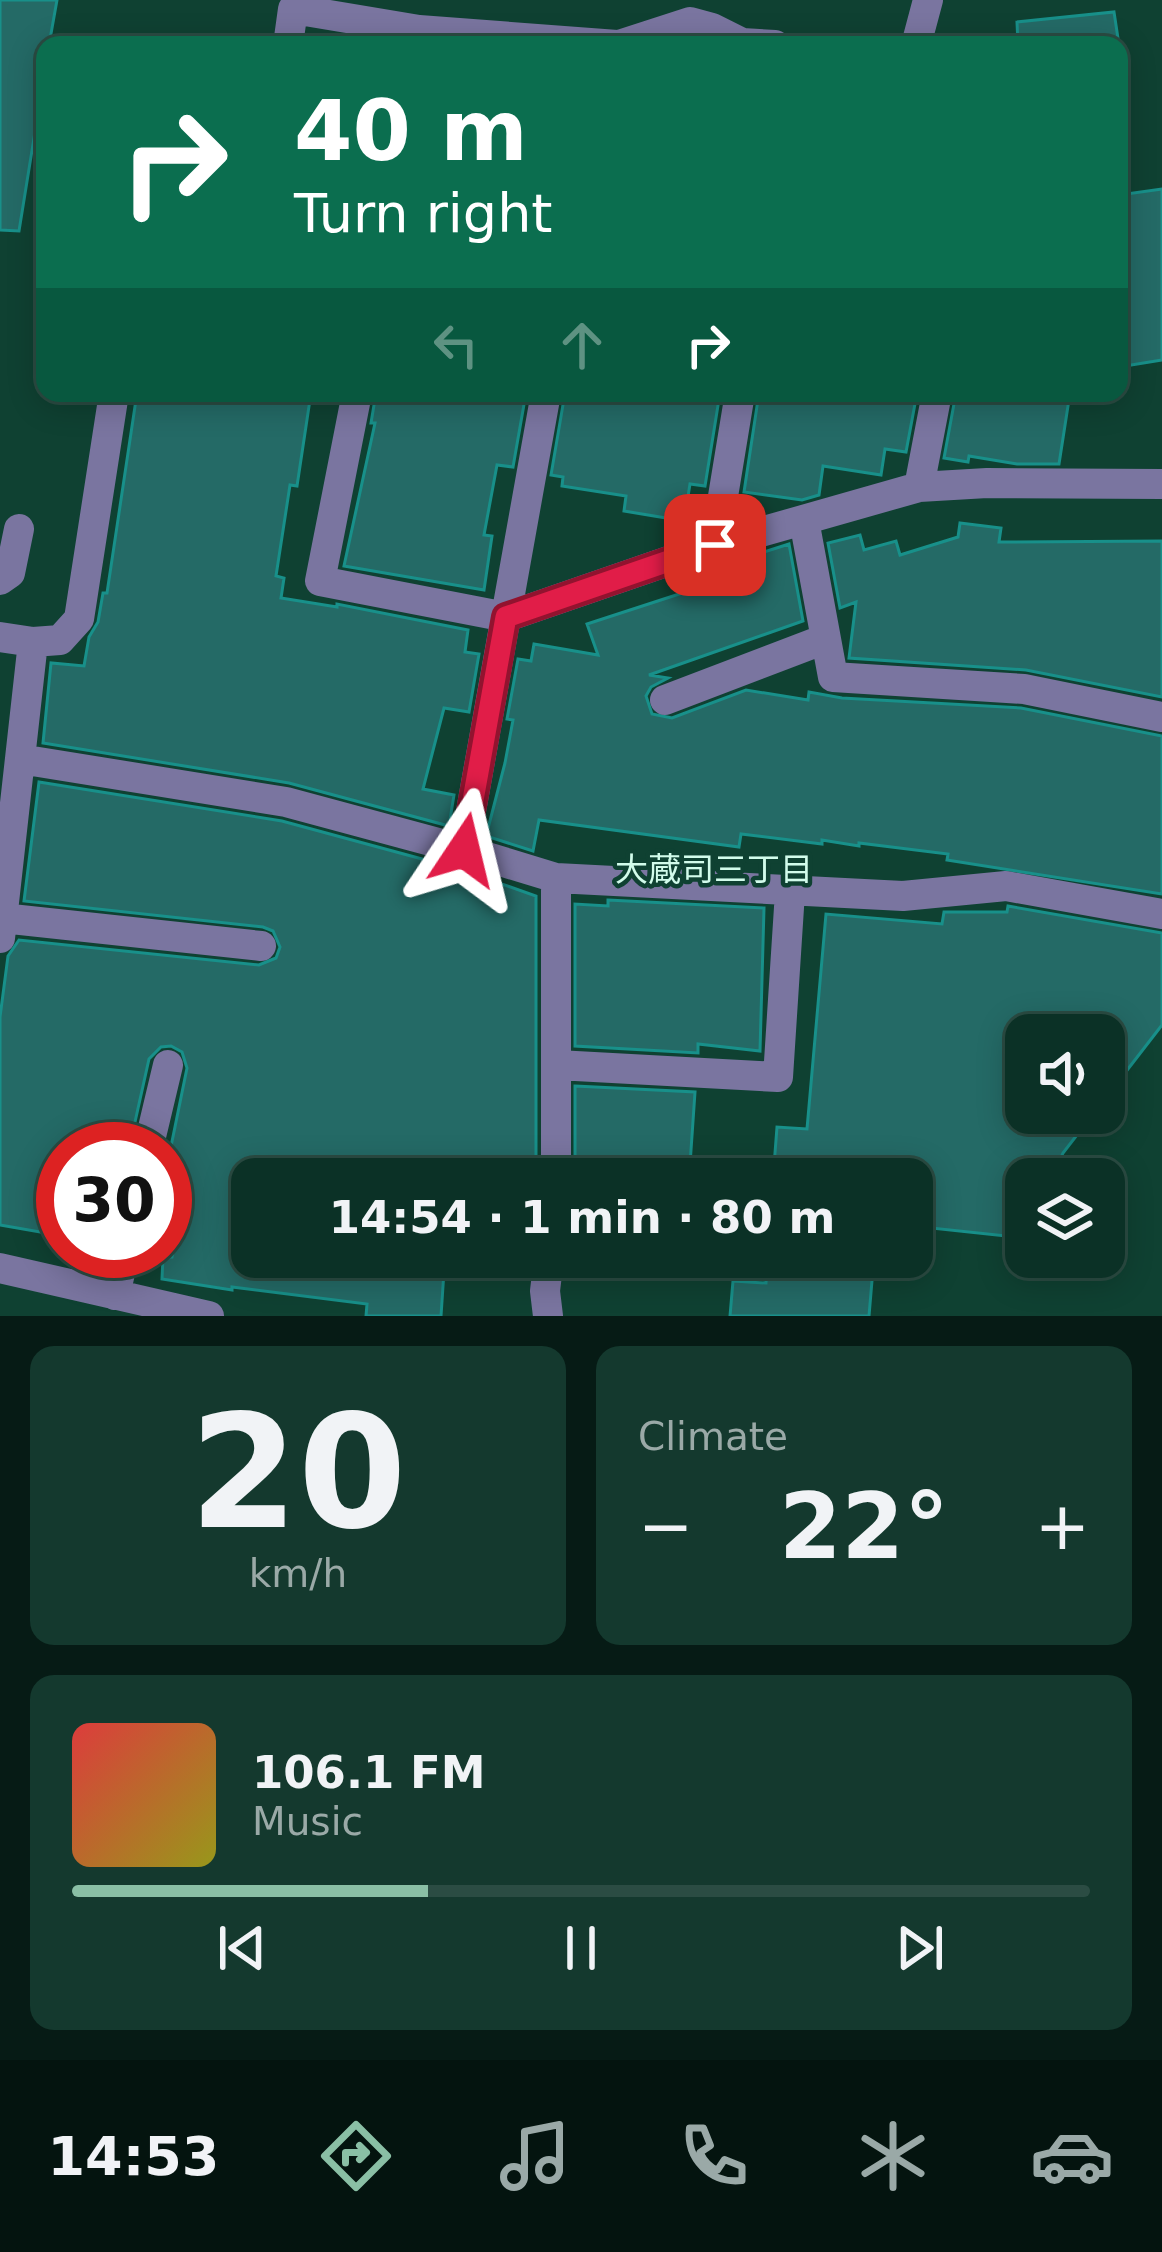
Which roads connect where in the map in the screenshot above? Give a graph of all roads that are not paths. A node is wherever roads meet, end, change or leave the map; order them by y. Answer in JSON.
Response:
{"nodes":[{"id":1,"x":928,"y":0,"type":"edge"},
{"id":2,"x":289,"y":36,"type":"edge"},
{"id":3,"x":414,"y":36,"type":"edge"},
{"id":4,"x":646,"y":36,"type":"edge"},
{"id":5,"x":728,"y":36,"type":"edge"},
{"id":6,"x":918,"y":36,"type":"edge"},
{"id":7,"x":113,"y":402,"type":"edge"},
{"id":8,"x":354,"y":402,"type":"edge"},
{"id":9,"x":543,"y":402,"type":"edge"},
{"id":10,"x":739,"y":402,"type":"edge"},
{"id":11,"x":935,"y":402,"type":"edge"},
{"id":12,"x":1162,"y":484,"type":"edge"},
{"id":13,"x":919,"y":487,"type":"junction"},
{"id":14,"x":803,"y":520,"type":"junction"},
{"id":15,"x":19,"y":529,"type":"dead end"},
{"id":16,"x":715,"y":545,"type":"junction"},
{"id":17,"x":0,"y":580,"type":"edge"},
{"id":18,"x":506,"y":617,"type":"junction"},
{"id":19,"x":0,"y":637,"type":"edge"},
{"id":20,"x":825,"y":639,"type":"junction"},
{"id":21,"x":33,"y":642,"type":"junction"},
{"id":22,"x":665,"y":700,"type":"dead end"},
{"id":23,"x":1162,"y":717,"type":"edge"},
{"id":24,"x":20,"y":759,"type":"junction"},
{"id":25,"x":464,"y":850,"type":"junction"},
{"id":26,"x":556,"y":878,"type":"junction"},
{"id":27,"x":790,"y":892,"type":"junction"},
{"id":28,"x":1162,"y":914,"type":"edge"},
{"id":29,"x":1,"y":928,"type":"edge"},
{"id":30,"x":261,"y":946,"type":"dead end"},
{"id":31,"x":168,"y":1065,"type":"dead end"},
{"id":32,"x":557,"y":1065,"type":"junction"},
{"id":33,"x":154,"y":1122,"type":"edge"},
{"id":34,"x":556,"y":1158,"type":"edge"},
{"id":35,"x":0,"y":1268,"type":"edge"},
{"id":36,"x":119,"y":1278,"type":"edge"},
{"id":37,"x":548,"y":1278,"type":"edge"},
{"id":38,"x":115,"y":1295,"type":"junction"},
{"id":39,"x":209,"y":1316,"type":"edge"},
{"id":40,"x":548,"y":1316,"type":"edge"}],
"edges":[{"from":1,"to":6,"type":"street"},
{"from":2,"to":3,"type":"street"},
{"from":4,"to":5,"type":"street"},
{"from":7,"to":21,"type":"street"},
{"from":8,"to":18,"type":"street"},
{"from":9,"to":18,"type":"street"},
{"from":10,"to":16,"type":"street"},
{"from":11,"to":13,"type":"street"},
{"from":12,"to":13,"type":"street"},
{"from":13,"to":14,"type":"street"},
{"from":14,"to":16,"type":"street"},
{"from":14,"to":20,"type":"street"},
{"from":15,"to":17,"type":"street"},
{"from":16,"to":18,"type":"street"},
{"from":18,"to":25,"type":"street"},
{"from":19,"to":21,"type":"street"},
{"from":20,"to":22,"type":"street"},
{"from":20,"to":23,"type":"street"},
{"from":21,"to":24,"type":"street"},
{"from":24,"to":25,"type":"street"},
{"from":24,"to":29,"type":"street"},
{"from":25,"to":26,"type":"street"},
{"from":26,"to":27,"type":"street"},
{"from":26,"to":32,"type":"street"},
{"from":27,"to":28,"type":"street"},
{"from":27,"to":32,"type":"street"},
{"from":29,"to":30,"type":"street"},
{"from":31,"to":33,"type":"street"},
{"from":32,"to":34,"type":"street"},
{"from":35,"to":38,"type":"street"},
{"from":36,"to":38,"type":"street"},
{"from":37,"to":40,"type":"street"},
{"from":38,"to":39,"type":"street"}]}
